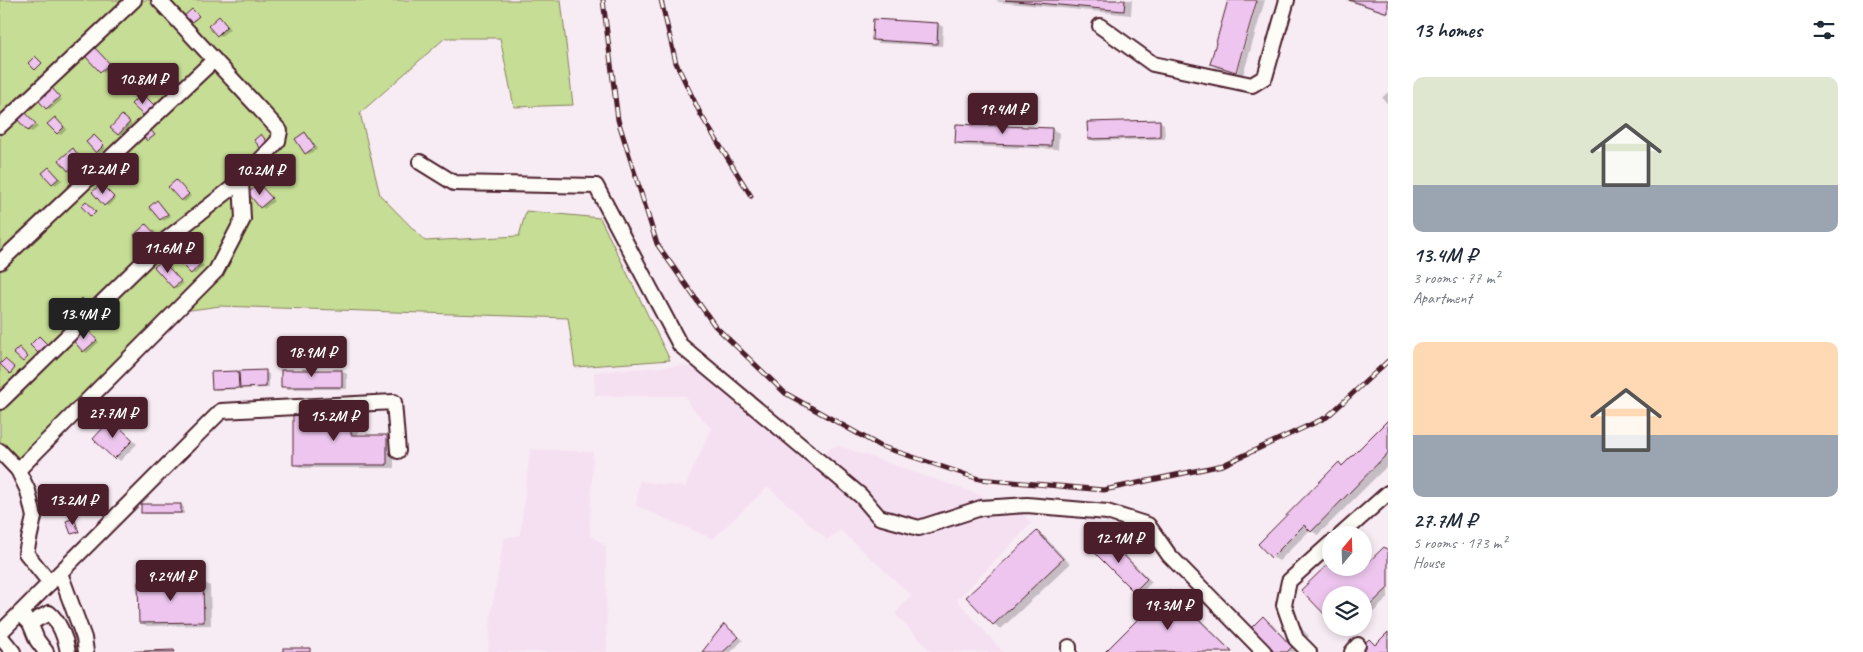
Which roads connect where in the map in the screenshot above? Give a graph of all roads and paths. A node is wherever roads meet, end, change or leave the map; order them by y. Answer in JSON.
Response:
{"nodes":[{"id":1,"x":134,"y":0,"type":"edge"},
{"id":2,"x":159,"y":0,"type":"edge"},
{"id":3,"x":1286,"y":0,"type":"edge"},
{"id":4,"x":1100,"y":26,"type":"dead end"},
{"id":5,"x":214,"y":60,"type":"junction"},
{"id":6,"x":0,"y":126,"type":"edge"},
{"id":7,"x":420,"y":162,"type":"dead end"},
{"id":8,"x":241,"y":181,"type":"junction"},
{"id":9,"x":0,"y":262,"type":"edge"},
{"id":10,"x":0,"y":402,"type":"edge"},
{"id":11,"x":0,"y":451,"type":"edge"},
{"id":12,"x":398,"y":451,"type":"dead end"},
{"id":13,"x":18,"y":470,"type":"junction"},
{"id":14,"x":1388,"y":493,"type":"edge"},
{"id":15,"x":1350,"y":526,"type":"edge"},
{"id":16,"x":1322,"y":551,"type":"edge"},
{"id":17,"x":60,"y":573,"type":"junction"},
{"id":18,"x":50,"y":583,"type":"junction"},
{"id":19,"x":25,"y":618,"type":"junction"},
{"id":20,"x":0,"y":635,"type":"edge"},
{"id":21,"x":12,"y":652,"type":"edge"},
{"id":22,"x":46,"y":652,"type":"edge"},
{"id":23,"x":68,"y":652,"type":"edge"},
{"id":24,"x":86,"y":652,"type":"edge"},
{"id":25,"x":1264,"y":652,"type":"edge"},
{"id":26,"x":1310,"y":652,"type":"edge"}],
"edges":[{"from":1,"to":6,"type":"lane"},
{"from":2,"to":5,"type":"lane"},
{"from":3,"to":4,"type":"lane"},
{"from":5,"to":8,"type":"lane"},
{"from":5,"to":9,"type":"lane"},
{"from":7,"to":25,"type":"lane"},
{"from":8,"to":10,"type":"lane"},
{"from":8,"to":13,"type":"lane"},
{"from":11,"to":13,"type":"lane"},
{"from":12,"to":17,"type":"lane"},
{"from":13,"to":18,"type":"lane"},
{"from":14,"to":15,"type":"lane"},
{"from":16,"to":26,"type":"lane"},
{"from":17,"to":18,"type":"lane"},
{"from":17,"to":24,"type":"lane"},
{"from":18,"to":19,"type":"lane"},
{"from":19,"to":20,"type":"lane"},
{"from":19,"to":22,"type":"lane"},
{"from":19,"to":23,"type":"lane"},
{"from":20,"to":21,"type":"lane"}]}
